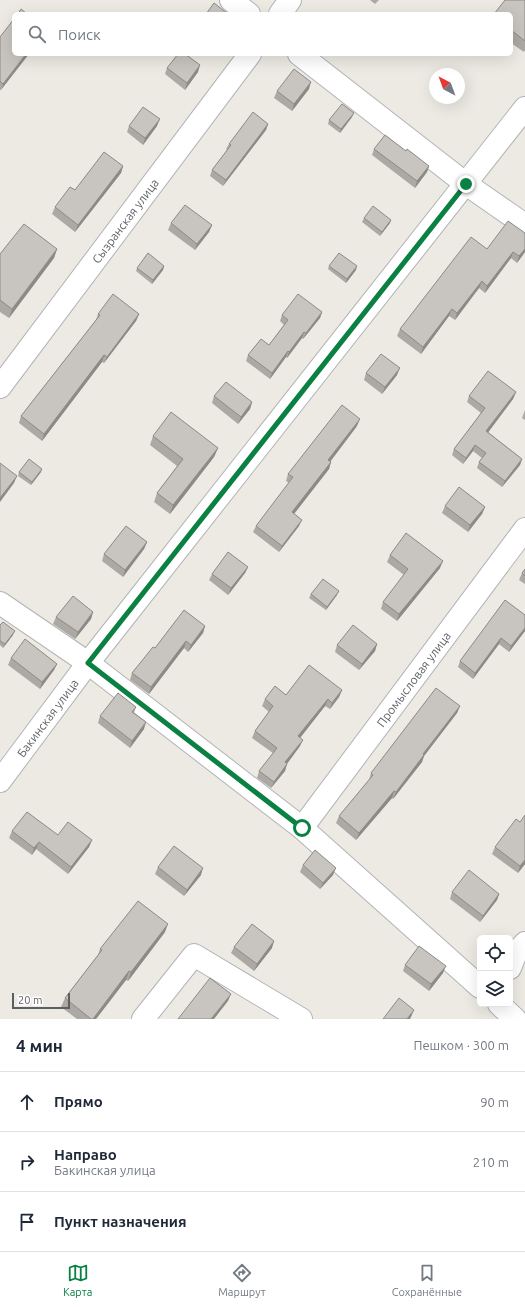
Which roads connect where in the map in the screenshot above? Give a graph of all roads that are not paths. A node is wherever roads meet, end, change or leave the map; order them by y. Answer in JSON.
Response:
{"nodes":[{"id":1,"x":231,"y":0,"type":"edge"},
{"id":2,"x":290,"y":0,"type":"edge"},
{"id":3,"x":246,"y":12,"type":"edge"},
{"id":4,"x":281,"y":12,"type":"edge"},
{"id":5,"x":248,"y":56,"type":"edge"},
{"id":6,"x":302,"y":56,"type":"edge"},
{"id":7,"x":525,"y":108,"type":"edge"},
{"id":8,"x":466,"y":184,"type":"junction"},
{"id":9,"x":525,"y":225,"type":"edge"},
{"id":10,"x":0,"y":387,"type":"edge"},
{"id":11,"x":525,"y":529,"type":"edge"},
{"id":12,"x":0,"y":603,"type":"edge"},
{"id":13,"x":88,"y":663,"type":"junction"},
{"id":14,"x":0,"y":781,"type":"edge"},
{"id":15,"x":302,"y":828,"type":"junction"},
{"id":16,"x":525,"y":943,"type":"edge"},
{"id":17,"x":513,"y":960,"type":"edge"},
{"id":18,"x":477,"y":984,"type":"edge"},
{"id":19,"x":502,"y":1007,"type":"edge"},
{"id":20,"x":525,"y":1013,"type":"edge"},
{"id":21,"x":143,"y":1019,"type":"edge"},
{"id":22,"x":301,"y":1019,"type":"edge"},
{"id":23,"x":515,"y":1019,"type":"edge"},
{"id":24,"x":521,"y":1019,"type":"edge"}],
"edges":[{"from":1,"to":3,"type":"street"},
{"from":2,"to":4,"type":"street"},
{"from":5,"to":10,"type":"street","name":"Сызранская улица"},
{"from":6,"to":8,"type":"street"},
{"from":7,"to":8,"type":"street","name":"Бакинская улица"},
{"from":8,"to":9,"type":"street"},
{"from":8,"to":13,"type":"street","name":"Бакинская улица"},
{"from":11,"to":15,"type":"street","name":"Промысловая улица"},
{"from":12,"to":13,"type":"street"},
{"from":13,"to":14,"type":"street","name":"Бакинская улица"},
{"from":13,"to":15,"type":"street"},
{"from":15,"to":18,"type":"street"},
{"from":16,"to":17,"type":"street"},
{"from":19,"to":23,"type":"street"},
{"from":20,"to":24,"type":"street"},
{"from":21,"to":22,"type":"street"}]}
